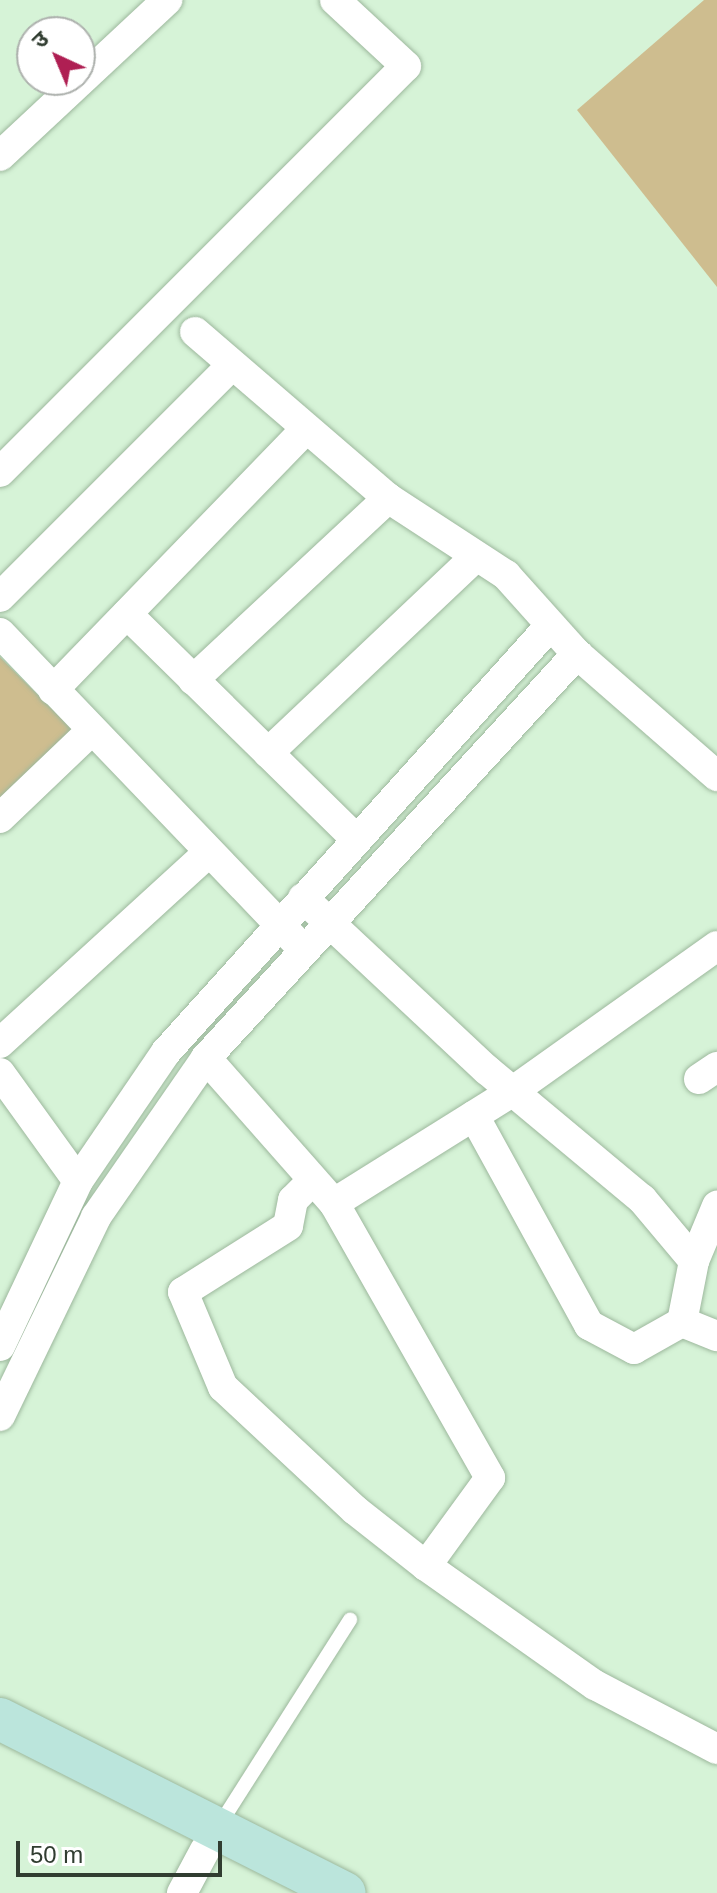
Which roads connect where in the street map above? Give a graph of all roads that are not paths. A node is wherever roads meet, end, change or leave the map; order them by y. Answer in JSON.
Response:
{"nodes":[{"id":1,"x":167,"y":0,"type":"edge"},
{"id":2,"x":335,"y":0,"type":"edge"},
{"id":3,"x":0,"y":156,"type":"edge"},
{"id":4,"x":195,"y":332,"type":"dead end"},
{"id":5,"x":232,"y":365,"type":"junction"},
{"id":6,"x":305,"y":430,"type":"junction"},
{"id":7,"x":0,"y":472,"type":"edge"},
{"id":8,"x":388,"y":498,"type":"junction"},
{"id":9,"x":476,"y":556,"type":"junction"},
{"id":10,"x":0,"y":597,"type":"edge"},
{"id":11,"x":127,"y":614,"type":"junction"},
{"id":12,"x":549,"y":627,"type":"junction"},
{"id":13,"x":0,"y":633,"type":"edge"},
{"id":14,"x":577,"y":654,"type":"junction"},
{"id":15,"x":193,"y":680,"type":"junction"},
{"id":16,"x":53,"y":690,"type":"junction"},
{"id":17,"x":92,"y":730,"type":"junction"},
{"id":18,"x":268,"y":753,"type":"junction"},
{"id":19,"x":717,"y":776,"type":"edge"},
{"id":20,"x":0,"y":818,"type":"edge"},
{"id":21,"x":356,"y":839,"type":"junction"},
{"id":22,"x":209,"y":852,"type":"junction"},
{"id":23,"x":303,"y":898,"type":"junction"},
{"id":24,"x":330,"y":921,"type":"junction"},
{"id":25,"x":279,"y":925,"type":"junction"},
{"id":26,"x":717,"y":946,"type":"edge"},
{"id":27,"x":304,"y":950,"type":"junction"},
{"id":28,"x":0,"y":1043,"type":"edge"},
{"id":29,"x":206,"y":1058,"type":"junction"},
{"id":30,"x":513,"y":1091,"type":"junction"},
{"id":31,"x":5,"y":1093,"type":"edge"},
{"id":32,"x":474,"y":1116,"type":"junction"},
{"id":33,"x":313,"y":1180,"type":"junction"},
{"id":34,"x":78,"y":1181,"type":"junction"},
{"id":35,"x":334,"y":1203,"type":"junction"},
{"id":36,"x":717,"y":1206,"type":"edge"},
{"id":37,"x":694,"y":1261,"type":"junction"},
{"id":38,"x":682,"y":1322,"type":"junction"},
{"id":39,"x":717,"y":1336,"type":"edge"},
{"id":40,"x":0,"y":1346,"type":"edge"},
{"id":41,"x":0,"y":1416,"type":"edge"},
{"id":42,"x":426,"y":1566,"type":"junction"},
{"id":43,"x":350,"y":1620,"type":"dead end"},
{"id":44,"x":0,"y":1719,"type":"edge"},
{"id":45,"x":717,"y":1749,"type":"edge"},
{"id":46,"x":0,"y":1751,"type":"edge"},
{"id":47,"x":211,"y":1840,"type":"junction"},
{"id":48,"x":182,"y":1893,"type":"edge"},
{"id":49,"x":293,"y":1893,"type":"edge"},
{"id":50,"x":345,"y":1893,"type":"edge"}],
"edges":[{"from":1,"to":3,"type":"street"},
{"from":2,"to":7,"type":"street"},
{"from":4,"to":5,"type":"street"},
{"from":5,"to":6,"type":"street"},
{"from":5,"to":10,"type":"street"},
{"from":6,"to":8,"type":"street"},
{"from":6,"to":11,"type":"street"},
{"from":8,"to":9,"type":"street"},
{"from":8,"to":15,"type":"street"},
{"from":9,"to":12,"type":"street"},
{"from":9,"to":18,"type":"street"},
{"from":11,"to":15,"type":"street"},
{"from":11,"to":16,"type":"street"},
{"from":12,"to":14,"type":"street"},
{"from":12,"to":21,"type":"street"},
{"from":13,"to":16,"type":"street"},
{"from":14,"to":19,"type":"street"},
{"from":14,"to":24,"type":"street"},
{"from":15,"to":18,"type":"street"},
{"from":16,"to":17,"type":"street"},
{"from":17,"to":20,"type":"street"},
{"from":17,"to":22,"type":"street"},
{"from":18,"to":21,"type":"street"},
{"from":21,"to":23,"type":"street"},
{"from":22,"to":25,"type":"street"},
{"from":22,"to":28,"type":"street"},
{"from":23,"to":24,"type":"street"},
{"from":23,"to":25,"type":"street"},
{"from":24,"to":27,"type":"street"},
{"from":24,"to":30,"type":"street"},
{"from":25,"to":27,"type":"street"},
{"from":25,"to":34,"type":"street"},
{"from":26,"to":30,"type":"street"},
{"from":27,"to":29,"type":"street"},
{"from":29,"to":33,"type":"street"},
{"from":29,"to":41,"type":"street"},
{"from":30,"to":32,"type":"street"},
{"from":30,"to":37,"type":"street"},
{"from":31,"to":34,"type":"street"},
{"from":32,"to":35,"type":"street"},
{"from":32,"to":38,"type":"street"},
{"from":33,"to":35,"type":"street"},
{"from":33,"to":42,"type":"street"},
{"from":34,"to":40,"type":"street"},
{"from":35,"to":42,"type":"street"},
{"from":36,"to":37,"type":"street"},
{"from":37,"to":38,"type":"street"},
{"from":38,"to":39,"type":"street"},
{"from":42,"to":45,"type":"street"},
{"from":43,"to":47,"type":"lane"},
{"from":44,"to":47,"type":"street"},
{"from":46,"to":47,"type":"street"},
{"from":47,"to":48,"type":"street"},
{"from":47,"to":49,"type":"street"},
{"from":47,"to":50,"type":"street"}]}
